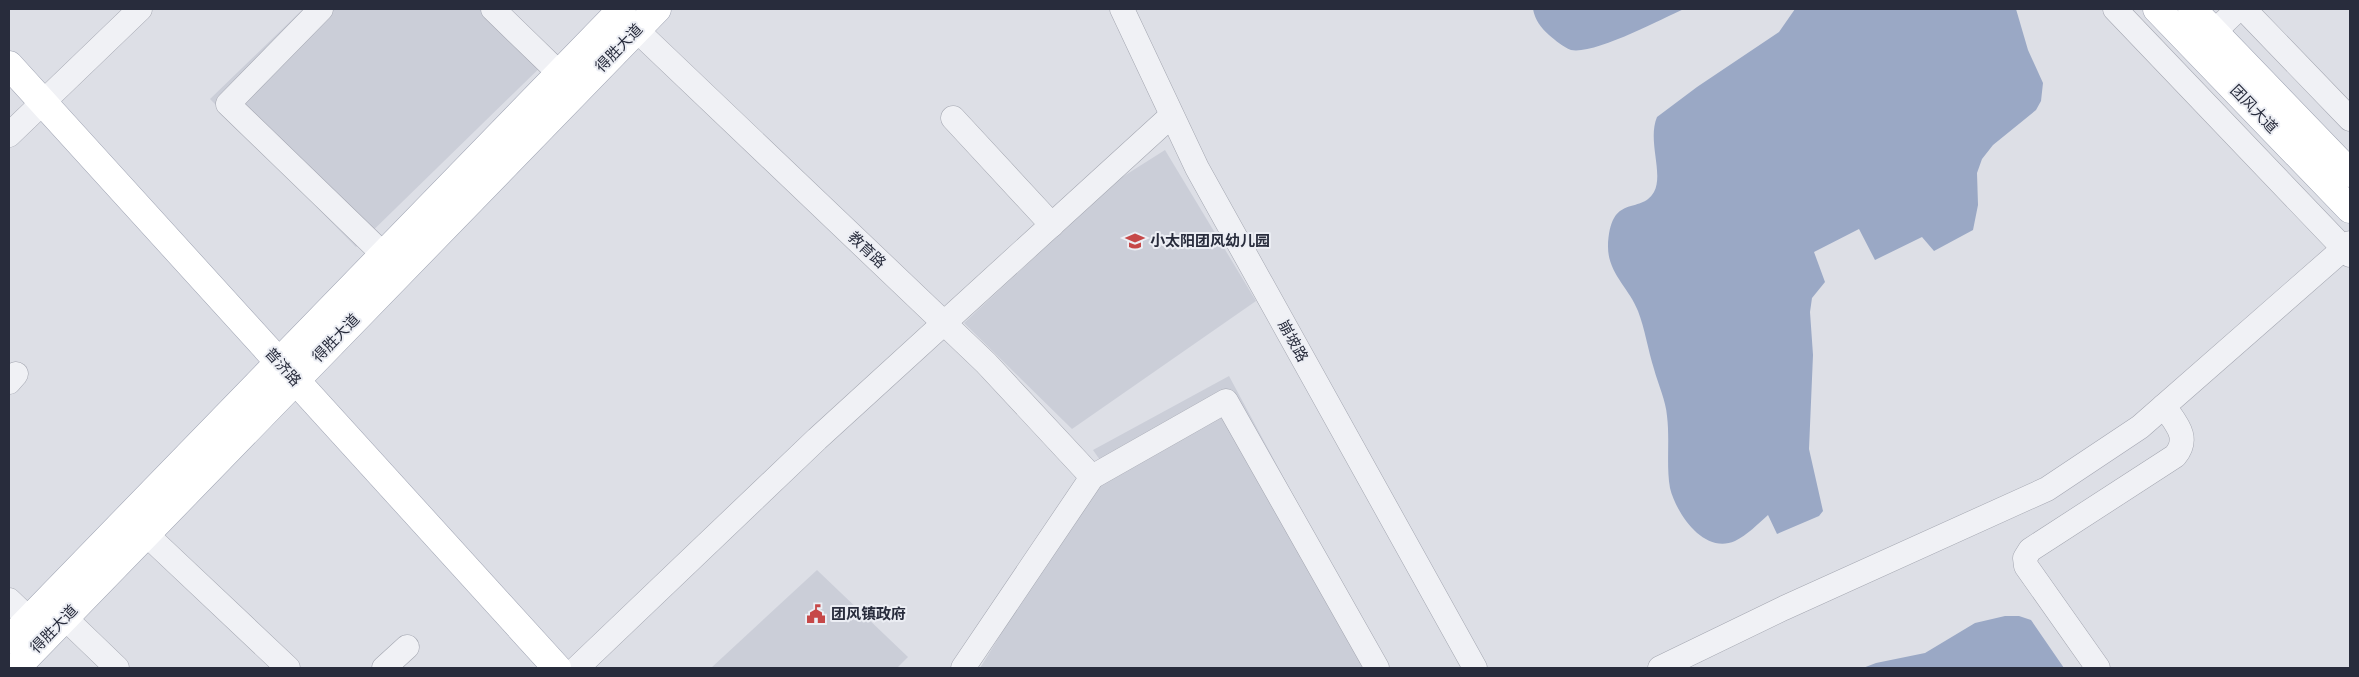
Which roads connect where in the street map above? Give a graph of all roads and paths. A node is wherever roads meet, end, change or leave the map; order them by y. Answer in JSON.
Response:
{"nodes":[{"id":1,"x":140,"y":9,"type":"edge"},
{"id":2,"x":321,"y":9,"type":"edge"},
{"id":3,"x":493,"y":9,"type":"edge"},
{"id":4,"x":657,"y":9,"type":"edge"},
{"id":5,"x":1122,"y":9,"type":"edge"},
{"id":6,"x":2115,"y":9,"type":"edge"},
{"id":7,"x":2157,"y":9,"type":"edge"},
{"id":8,"x":2192,"y":9,"type":"edge"},
{"id":9,"x":2238,"y":9,"type":"edge"},
{"id":10,"x":2244,"y":9,"type":"edge"},
{"id":11,"x":623,"y":15,"type":"edge"},
{"id":12,"x":2214,"y":32,"type":"junction"},
{"id":13,"x":9,"y":65,"type":"edge"},
{"id":14,"x":559,"y":73,"type":"junction"},
{"id":15,"x":9,"y":93,"type":"edge"},
{"id":16,"x":36,"y":109,"type":"junction"},
{"id":17,"x":1171,"y":116,"type":"junction"},
{"id":18,"x":953,"y":118,"type":"dead end"},
{"id":19,"x":2350,"y":119,"type":"edge"},
{"id":20,"x":9,"y":135,"type":"edge"},
{"id":21,"x":2350,"y":173,"type":"edge"},
{"id":22,"x":2350,"y":209,"type":"edge"},
{"id":23,"x":1052,"y":225,"type":"junction"},
{"id":24,"x":2348,"y":249,"type":"edge"},
{"id":25,"x":383,"y":254,"type":"junction"},
{"id":26,"x":944,"y":323,"type":"junction"},
{"id":27,"x":280,"y":378,"type":"junction"},
{"id":28,"x":2164,"y":406,"type":"junction"},
{"id":29,"x":1092,"y":477,"type":"junction"},
{"id":30,"x":146,"y":534,"type":"junction"},
{"id":31,"x":9,"y":600,"type":"edge"},
{"id":32,"x":65,"y":618,"type":"junction"},
{"id":33,"x":29,"y":619,"type":"junction"},
{"id":34,"x":9,"y":640,"type":"edge"},
{"id":35,"x":407,"y":647,"type":"dead end"},
{"id":36,"x":16,"y":668,"type":"edge"},
{"id":37,"x":117,"y":668,"type":"edge"},
{"id":38,"x":288,"y":668,"type":"edge"},
{"id":39,"x":384,"y":668,"type":"edge"},
{"id":40,"x":532,"y":668,"type":"edge"},
{"id":41,"x":556,"y":668,"type":"edge"},
{"id":42,"x":577,"y":668,"type":"edge"},
{"id":43,"x":963,"y":668,"type":"edge"},
{"id":44,"x":1376,"y":668,"type":"edge"},
{"id":45,"x":1475,"y":668,"type":"edge"},
{"id":46,"x":1660,"y":668,"type":"edge"},
{"id":47,"x":2098,"y":668,"type":"edge"}],
"edges":[{"from":1,"to":16,"type":"street"},
{"from":2,"to":25,"type":"street"},
{"from":3,"to":14,"type":"street"},
{"from":4,"to":11,"type":"main road","name":"得胜大道"},
{"from":5,"to":17,"type":"street","name":"崩坡路"},
{"from":6,"to":24,"type":"street"},
{"from":7,"to":22,"type":"main road","name":"团风大道"},
{"from":8,"to":12,"type":"main road","name":"团风大道"},
{"from":9,"to":12,"type":"street"},
{"from":10,"to":19,"type":"street"},
{"from":11,"to":14,"type":"main road","name":"得胜大道"},
{"from":11,"to":26,"type":"street","name":"教育路"},
{"from":11,"to":27,"type":"main road","name":"得胜大道"},
{"from":12,"to":21,"type":"main road","name":"团风大道"},
{"from":13,"to":16,"type":"main road","name":"普济路"},
{"from":14,"to":25,"type":"main road","name":"得胜大道"},
{"from":15,"to":16,"type":"main road","name":"普济路"},
{"from":16,"to":20,"type":"street"},
{"from":16,"to":27,"type":"main road","name":"普济路"},
{"from":17,"to":23,"type":"street"},
{"from":17,"to":45,"type":"street","name":"崩坡路"},
{"from":18,"to":23,"type":"street"},
{"from":23,"to":26,"type":"street"},
{"from":24,"to":28,"type":"street"},
{"from":25,"to":27,"type":"main road","name":"得胜大道"},
{"from":26,"to":29,"type":"street","name":"教育路"},
{"from":26,"to":42,"type":"street"},
{"from":27,"to":30,"type":"main road","name":"得胜大道"},
{"from":27,"to":33,"type":"main road","name":"得胜大道"},
{"from":27,"to":40,"type":"main road","name":"普济路"},
{"from":27,"to":41,"type":"main road","name":"普济路"},
{"from":28,"to":46,"type":"street"},
{"from":28,"to":47,"type":"street"},
{"from":29,"to":43,"type":"street"},
{"from":29,"to":44,"type":"street"},
{"from":30,"to":32,"type":"main road","name":"得胜大道"},
{"from":30,"to":38,"type":"street"},
{"from":31,"to":33,"type":"street"},
{"from":32,"to":36,"type":"main road","name":"得胜大道"},
{"from":32,"to":37,"type":"street"},
{"from":33,"to":34,"type":"main road","name":"得胜大道"},
{"from":35,"to":39,"type":"street"}]}
